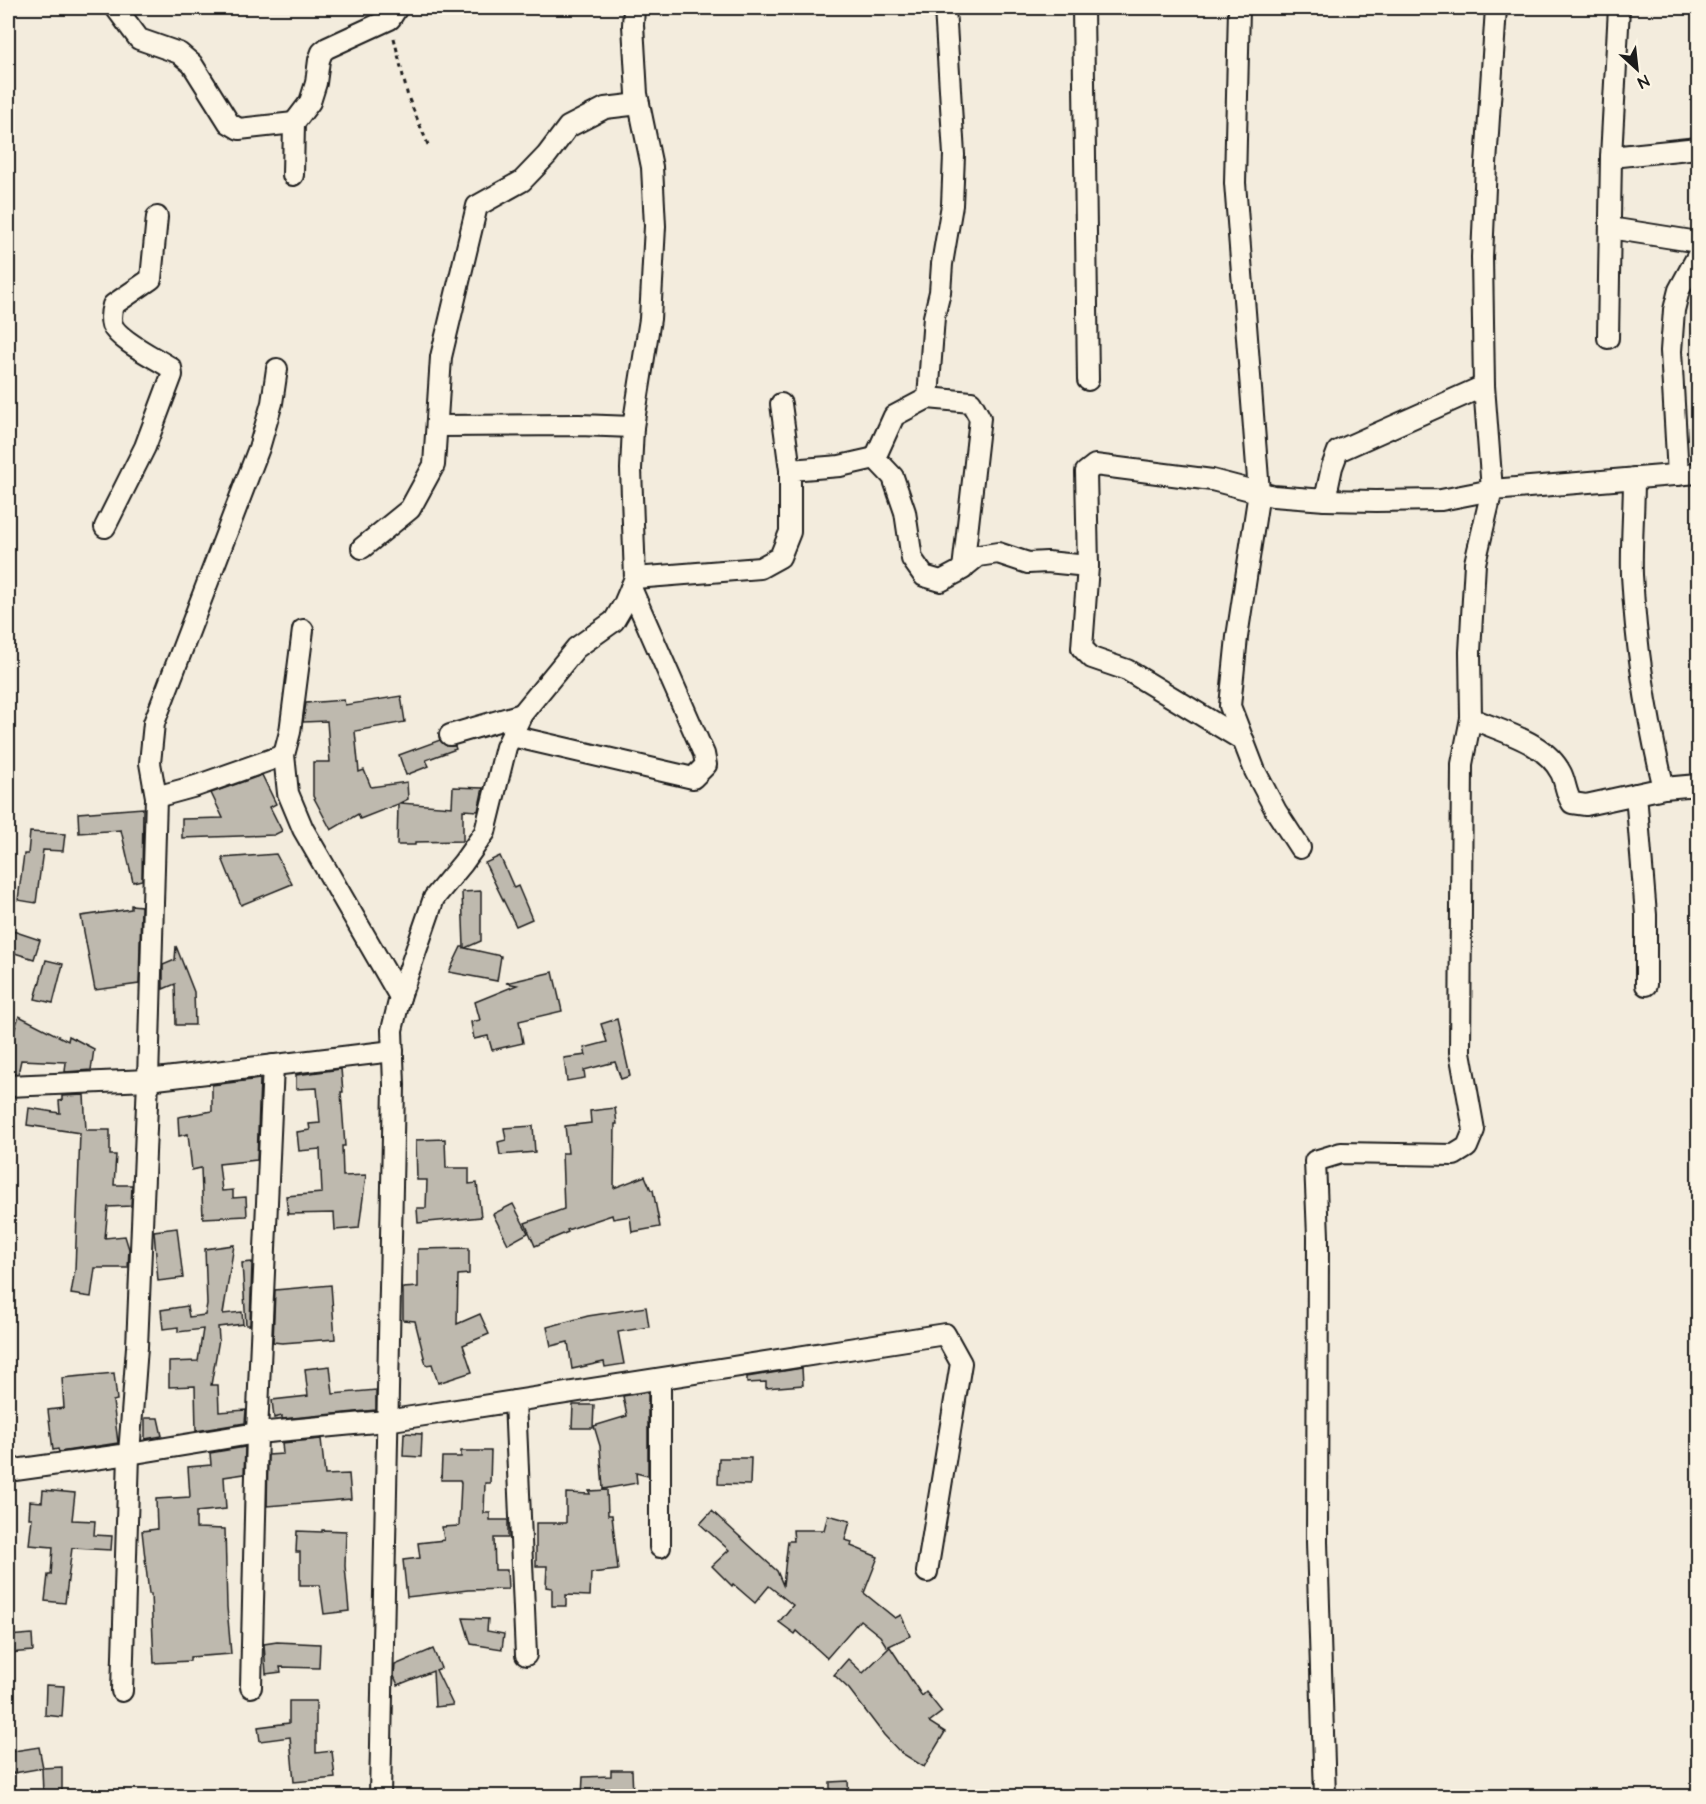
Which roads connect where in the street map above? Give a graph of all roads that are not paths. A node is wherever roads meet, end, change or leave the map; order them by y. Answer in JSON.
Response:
{"nodes":[{"id":1,"x":116,"y":8,"type":"edge"},
{"id":2,"x":634,"y":8,"type":"edge"},
{"id":3,"x":945,"y":8,"type":"edge"},
{"id":4,"x":1083,"y":8,"type":"edge"},
{"id":5,"x":1239,"y":8,"type":"edge"},
{"id":6,"x":1496,"y":8,"type":"edge"},
{"id":7,"x":1618,"y":8,"type":"edge"},
{"id":8,"x":394,"y":13,"type":"edge"},
{"id":9,"x":639,"y":104,"type":"junction"},
{"id":10,"x":294,"y":123,"type":"junction"},
{"id":11,"x":1698,"y":148,"type":"edge"},
{"id":12,"x":1611,"y":157,"type":"junction"},
{"id":13,"x":293,"y":175,"type":"dead end"},
{"id":14,"x":157,"y":217,"type":"dead end"},
{"id":15,"x":1610,"y":228,"type":"junction"},
{"id":16,"x":1698,"y":242,"type":"edge"},
{"id":17,"x":1698,"y":255,"type":"edge"},
{"id":18,"x":1608,"y":338,"type":"dead end"},
{"id":19,"x":277,"y":369,"type":"dead end"},
{"id":20,"x":1088,"y":380,"type":"dead end"},
{"id":21,"x":1484,"y":386,"type":"junction"},
{"id":22,"x":928,"y":398,"type":"junction"},
{"id":23,"x":781,"y":404,"type":"dead end"},
{"id":24,"x":438,"y":426,"type":"junction"},
{"id":25,"x":633,"y":427,"type":"junction"},
{"id":26,"x":876,"y":458,"type":"junction"},
{"id":27,"x":790,"y":470,"type":"junction"},
{"id":28,"x":1698,"y":473,"type":"edge"},
{"id":29,"x":1678,"y":475,"type":"junction"},
{"id":30,"x":1634,"y":478,"type":"junction"},
{"id":31,"x":1492,"y":490,"type":"junction"},
{"id":32,"x":1259,"y":492,"type":"junction"},
{"id":33,"x":1325,"y":500,"type":"junction"},
{"id":34,"x":105,"y":527,"type":"dead end"},
{"id":35,"x":362,"y":548,"type":"dead end"},
{"id":36,"x":1088,"y":566,"type":"junction"},
{"id":37,"x":963,"y":569,"type":"junction"},
{"id":38,"x":633,"y":583,"type":"junction"},
{"id":39,"x":303,"y":630,"type":"dead end"},
{"id":40,"x":522,"y":714,"type":"junction"},
{"id":41,"x":1472,"y":718,"type":"junction"},
{"id":42,"x":450,"y":735,"type":"dead end"},
{"id":43,"x":512,"y":736,"type":"junction"},
{"id":44,"x":1244,"y":741,"type":"junction"},
{"id":45,"x":284,"y":755,"type":"junction"},
{"id":46,"x":1698,"y":785,"type":"edge"},
{"id":47,"x":1664,"y":789,"type":"junction"},
{"id":48,"x":1636,"y":795,"type":"junction"},
{"id":49,"x":156,"y":797,"type":"junction"},
{"id":50,"x":1300,"y":848,"type":"dead end"},
{"id":51,"x":1646,"y":985,"type":"dead end"},
{"id":52,"x":400,"y":998,"type":"junction"},
{"id":53,"x":393,"y":1051,"type":"junction"},
{"id":54,"x":273,"y":1065,"type":"junction"},
{"id":55,"x":148,"y":1080,"type":"junction"},
{"id":56,"x":8,"y":1086,"type":"edge"},
{"id":57,"x":660,"y":1379,"type":"junction"},
{"id":58,"x":515,"y":1401,"type":"junction"},
{"id":59,"x":386,"y":1421,"type":"junction"},
{"id":60,"x":257,"y":1433,"type":"junction"},
{"id":61,"x":129,"y":1454,"type":"junction"},
{"id":62,"x":8,"y":1472,"type":"edge"},
{"id":63,"x":660,"y":1547,"type":"dead end"},
{"id":64,"x":927,"y":1572,"type":"dead end"},
{"id":65,"x":526,"y":1655,"type":"dead end"},
{"id":66,"x":251,"y":1688,"type":"dead end"},
{"id":67,"x":122,"y":1691,"type":"dead end"},
{"id":68,"x":380,"y":1797,"type":"edge"},
{"id":69,"x":1325,"y":1797,"type":"edge"}],
"edges":[{"from":1,"to":10,"type":"street"},
{"from":2,"to":9,"type":"street"},
{"from":3,"to":22,"type":"street"},
{"from":4,"to":20,"type":"street"},
{"from":5,"to":32,"type":"street"},
{"from":6,"to":21,"type":"street"},
{"from":7,"to":12,"type":"street"},
{"from":8,"to":10,"type":"street"},
{"from":9,"to":24,"type":"street"},
{"from":9,"to":25,"type":"street"},
{"from":10,"to":13,"type":"street"},
{"from":11,"to":12,"type":"street"},
{"from":12,"to":15,"type":"street"},
{"from":14,"to":34,"type":"street"},
{"from":15,"to":16,"type":"street"},
{"from":15,"to":18,"type":"street"},
{"from":17,"to":29,"type":"street"},
{"from":19,"to":49,"type":"street"},
{"from":21,"to":31,"type":"street"},
{"from":21,"to":33,"type":"street"},
{"from":22,"to":26,"type":"street"},
{"from":22,"to":37,"type":"street"},
{"from":23,"to":27,"type":"street"},
{"from":24,"to":25,"type":"street"},
{"from":24,"to":35,"type":"street"},
{"from":25,"to":38,"type":"street"},
{"from":26,"to":27,"type":"street"},
{"from":26,"to":37,"type":"street"},
{"from":27,"to":38,"type":"street"},
{"from":28,"to":29,"type":"street"},
{"from":29,"to":30,"type":"street"},
{"from":30,"to":31,"type":"street"},
{"from":30,"to":47,"type":"street"},
{"from":31,"to":33,"type":"street"},
{"from":31,"to":41,"type":"street"},
{"from":32,"to":33,"type":"street"},
{"from":32,"to":36,"type":"street"},
{"from":32,"to":44,"type":"street"},
{"from":36,"to":37,"type":"street"},
{"from":36,"to":44,"type":"street"},
{"from":38,"to":40,"type":"street"},
{"from":38,"to":43,"type":"street"},
{"from":39,"to":45,"type":"street"},
{"from":40,"to":42,"type":"street"},
{"from":40,"to":43,"type":"street"},
{"from":41,"to":48,"type":"street"},
{"from":41,"to":69,"type":"street"},
{"from":43,"to":52,"type":"street"},
{"from":44,"to":50,"type":"street"},
{"from":45,"to":49,"type":"street"},
{"from":45,"to":52,"type":"street"},
{"from":46,"to":47,"type":"street"},
{"from":47,"to":48,"type":"street"},
{"from":48,"to":51,"type":"street"},
{"from":49,"to":55,"type":"street"},
{"from":52,"to":53,"type":"street"},
{"from":53,"to":54,"type":"street"},
{"from":53,"to":59,"type":"street"},
{"from":54,"to":55,"type":"street"},
{"from":54,"to":60,"type":"street"},
{"from":55,"to":56,"type":"street"},
{"from":55,"to":61,"type":"street"},
{"from":57,"to":58,"type":"street"},
{"from":57,"to":63,"type":"street"},
{"from":57,"to":64,"type":"street"},
{"from":58,"to":59,"type":"street"},
{"from":58,"to":65,"type":"street"},
{"from":59,"to":60,"type":"street"},
{"from":59,"to":68,"type":"street"},
{"from":60,"to":61,"type":"street"},
{"from":60,"to":66,"type":"street"},
{"from":61,"to":62,"type":"street"},
{"from":61,"to":67,"type":"street"}]}
